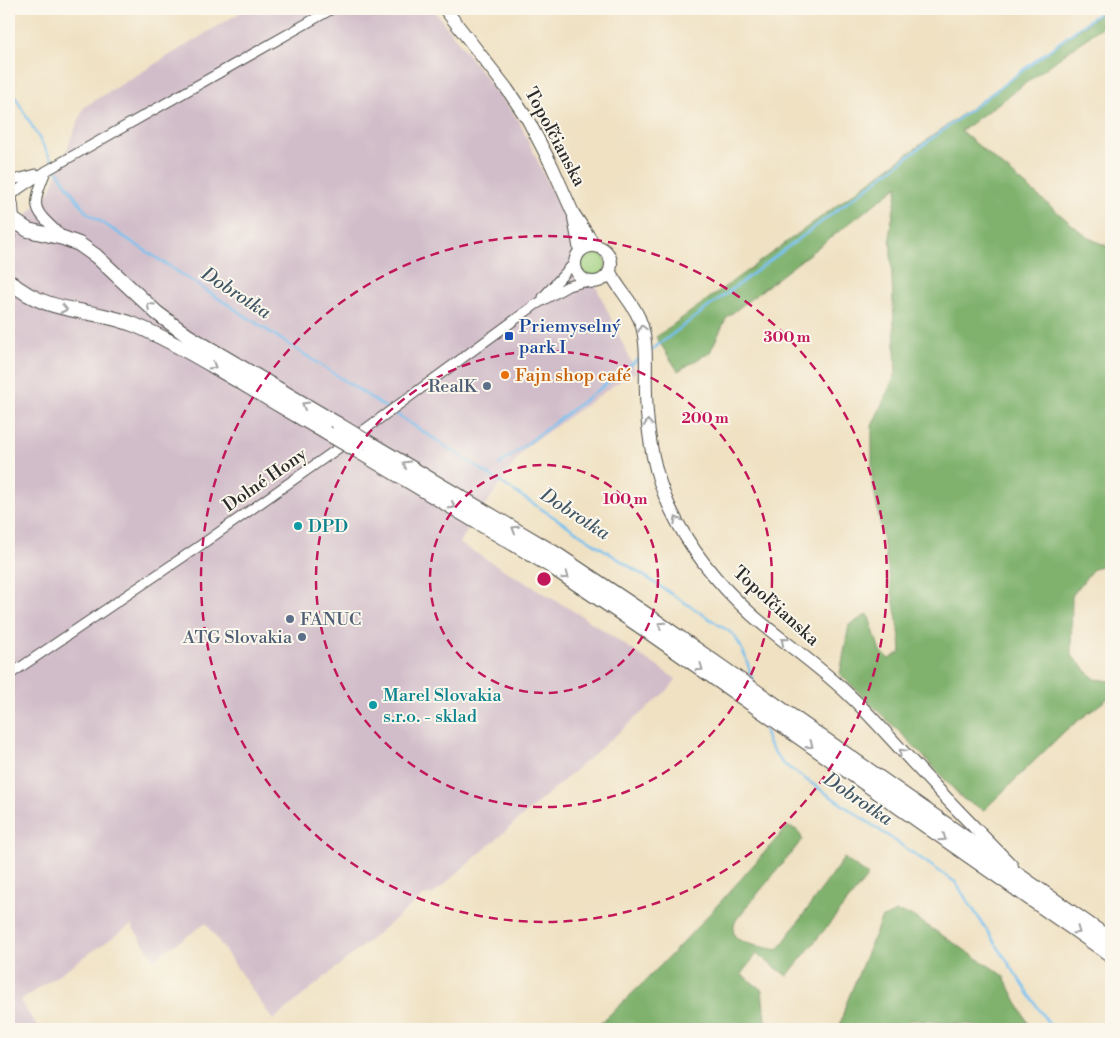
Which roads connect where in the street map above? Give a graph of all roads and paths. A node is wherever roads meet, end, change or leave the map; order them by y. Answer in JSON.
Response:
{"nodes":[{"id":1,"x":332,"y":9,"type":"edge"},
{"id":2,"x":445,"y":9,"type":"edge"},
{"id":3,"x":46,"y":171,"type":"junction"},
{"id":4,"x":9,"y":181,"type":"edge"},
{"id":5,"x":9,"y":198,"type":"edge"},
{"id":6,"x":573,"y":213,"type":"junction"},
{"id":7,"x":10,"y":226,"type":"edge"},
{"id":8,"x":63,"y":238,"type":"junction"},
{"id":9,"x":596,"y":246,"type":"junction"},
{"id":10,"x":578,"y":257,"type":"junction"},
{"id":11,"x":610,"y":272,"type":"junction"},
{"id":12,"x":588,"y":281,"type":"junction"},
{"id":13,"x":11,"y":285,"type":"edge"},
{"id":14,"x":535,"y":305,"type":"junction"},
{"id":15,"x":363,"y":447,"type":"junction"},
{"id":16,"x":9,"y":675,"type":"edge"},
{"id":17,"x":1023,"y":877,"type":"junction"},
{"id":18,"x":1111,"y":940,"type":"edge"},
{"id":19,"x":1111,"y":954,"type":"edge"}],
"edges":[{"from":1,"to":3,"type":"street"},
{"from":2,"to":6,"type":"street","name":"Topoľčianska"},
{"from":3,"to":4,"type":"street"},
{"from":3,"to":5,"type":"street"},
{"from":3,"to":8,"type":"street"},
{"from":5,"to":7,"type":"main road"},
{"from":6,"to":9,"type":"street","name":"Topoľčianska"},
{"from":6,"to":10,"type":"street","name":"Topoľčianska"},
{"from":7,"to":8,"type":"main road"},
{"from":15,"to":8,"type":"main road","one_way":true,"bridge":true},
{"from":9,"to":10,"type":"street"},
{"from":9,"to":11,"type":"street"},
{"from":10,"to":12,"type":"street"},
{"from":10,"to":14,"type":"street","name":"Dolné Hony"},
{"from":11,"to":12,"type":"street"},
{"from":17,"to":11,"type":"street","name":"Topoľčianska","one_way":true},
{"from":12,"to":14,"type":"street","name":"Dolné Hony"},
{"from":13,"to":15,"type":"main road","one_way":true,"bridge":true},
{"from":14,"to":16,"type":"street","name":"Dolné Hony"},
{"from":17,"to":15,"type":"main road","one_way":true},
{"from":15,"to":19,"type":"main road","one_way":true},
{"from":17,"to":18,"type":"main road"}]}
